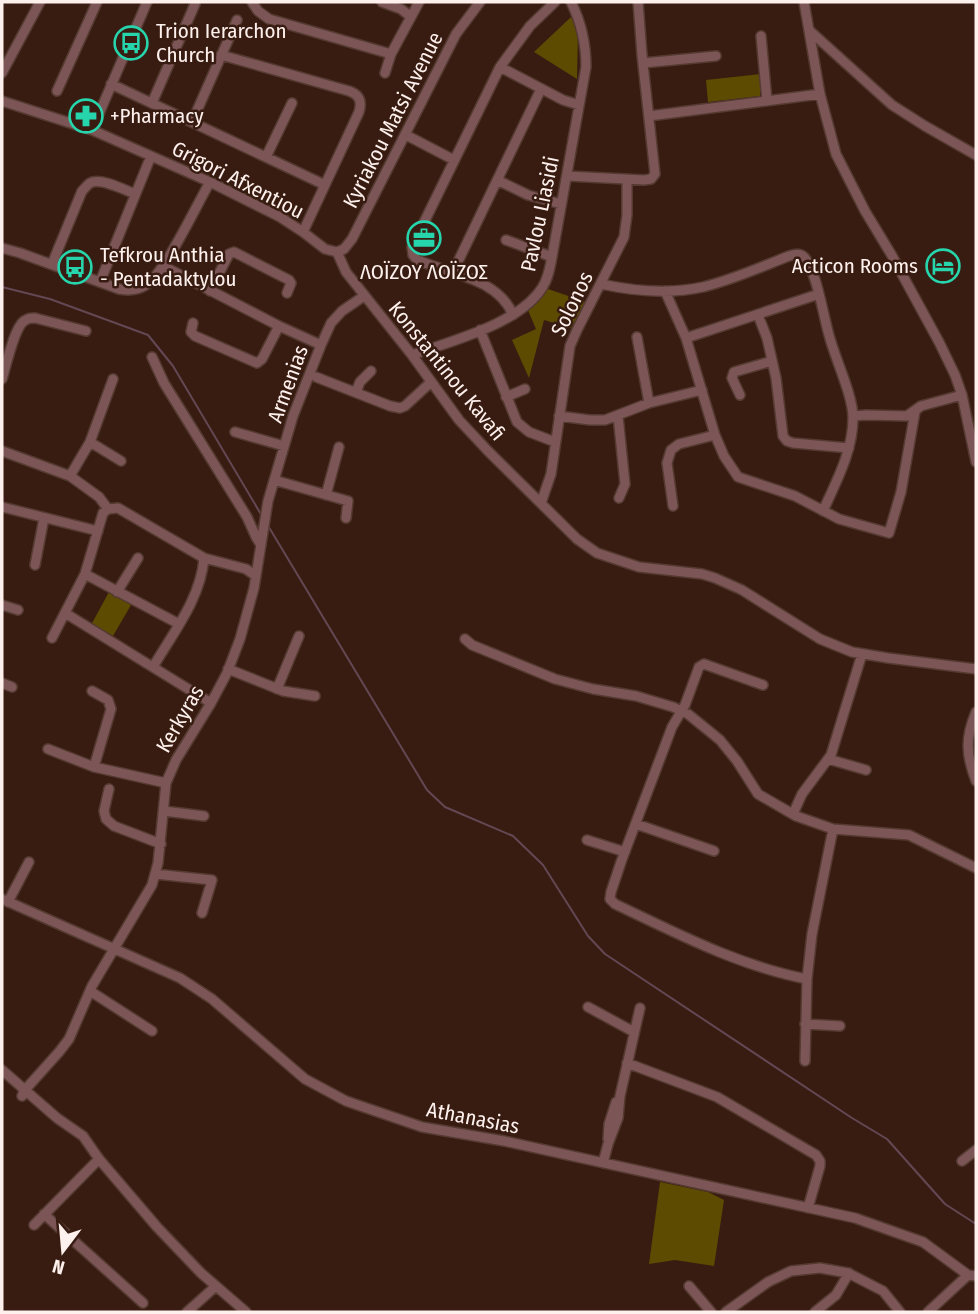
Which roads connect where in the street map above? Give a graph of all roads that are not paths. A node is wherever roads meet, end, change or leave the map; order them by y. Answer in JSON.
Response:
{"nodes":[{"id":1,"x":40,"y":2,"type":"edge"},
{"id":2,"x":97,"y":2,"type":"edge"},
{"id":3,"x":147,"y":2,"type":"edge"},
{"id":4,"x":252,"y":2,"type":"edge"},
{"id":5,"x":382,"y":2,"type":"edge"},
{"id":6,"x":419,"y":2,"type":"edge"},
{"id":7,"x":555,"y":2,"type":"edge"},
{"id":8,"x":571,"y":2,"type":"edge"},
{"id":9,"x":638,"y":2,"type":"edge"},
{"id":10,"x":804,"y":2,"type":"edge"},
{"id":11,"x":477,"y":3,"type":"edge"},
{"id":12,"x":195,"y":4,"type":"dead end"},
{"id":13,"x":411,"y":17,"type":"junction"},
{"id":14,"x":237,"y":20,"type":"dead end"},
{"id":15,"x":810,"y":31,"type":"junction"},
{"id":16,"x":761,"y":37,"type":"dead end"},
{"id":17,"x":2,"y":48,"type":"edge"},
{"id":18,"x":12,"y":54,"type":"junction"},
{"id":19,"x":391,"y":54,"type":"junction"},
{"id":20,"x":221,"y":55,"type":"junction"},
{"id":21,"x":716,"y":56,"type":"dead end"},
{"id":22,"x":643,"y":63,"type":"junction"},
{"id":23,"x":500,"y":67,"type":"junction"},
{"id":24,"x":2,"y":73,"type":"edge"},
{"id":25,"x":385,"y":73,"type":"dead end"},
{"id":26,"x":111,"y":84,"type":"junction"},
{"id":27,"x":541,"y":89,"type":"junction"},
{"id":28,"x":58,"y":91,"type":"dead end"},
{"id":29,"x":820,"y":94,"type":"junction"},
{"id":30,"x":2,"y":101,"type":"edge"},
{"id":31,"x":767,"y":101,"type":"junction"},
{"id":32,"x":152,"y":103,"type":"junction"},
{"id":33,"x":292,"y":103,"type":"dead end"},
{"id":34,"x":579,"y":106,"type":"junction"},
{"id":35,"x":649,"y":116,"type":"junction"},
{"id":36,"x":192,"y":122,"type":"junction"},
{"id":37,"x":92,"y":130,"type":"junction"},
{"id":38,"x":406,"y":135,"type":"junction"},
{"id":39,"x":976,"y":155,"type":"edge"},
{"id":40,"x":150,"y":156,"type":"junction"},
{"id":41,"x":266,"y":157,"type":"junction"},
{"id":42,"x":454,"y":160,"type":"junction"},
{"id":43,"x":566,"y":176,"type":"junction"},
{"id":44,"x":497,"y":180,"type":"junction"},
{"id":45,"x":626,"y":180,"type":"junction"},
{"id":46,"x":210,"y":182,"type":"junction"},
{"id":47,"x":325,"y":185,"type":"junction"},
{"id":48,"x":135,"y":194,"type":"junction"},
{"id":49,"x":561,"y":204,"type":"junction"},
{"id":50,"x":303,"y":232,"type":"junction"},
{"id":51,"x":506,"y":240,"type":"dead end"},
{"id":52,"x":2,"y":248,"type":"edge"},
{"id":53,"x":337,"y":252,"type":"junction"},
{"id":54,"x":552,"y":257,"type":"junction"},
{"id":55,"x":52,"y":264,"type":"junction"},
{"id":56,"x":163,"y":266,"type":"junction"},
{"id":57,"x":453,"y":272,"type":"junction"},
{"id":58,"x":100,"y":282,"type":"junction"},
{"id":59,"x":601,"y":284,"type":"junction"},
{"id":60,"x":210,"y":291,"type":"junction"},
{"id":61,"x":666,"y":291,"type":"junction"},
{"id":62,"x":288,"y":293,"type":"dead end"},
{"id":63,"x":819,"y":293,"type":"junction"},
{"id":64,"x":365,"y":296,"type":"junction"},
{"id":65,"x":513,"y":315,"type":"junction"},
{"id":66,"x":758,"y":315,"type":"junction"},
{"id":67,"x":194,"y":323,"type":"dead end"},
{"id":68,"x":279,"y":326,"type":"junction"},
{"id":69,"x":480,"y":330,"type":"junction"},
{"id":70,"x":86,"y":331,"type":"dead end"},
{"id":71,"x":637,"y":337,"type":"dead end"},
{"id":72,"x":686,"y":338,"type":"junction"},
{"id":73,"x":321,"y":345,"type":"junction"},
{"id":74,"x":412,"y":355,"type":"junction"},
{"id":75,"x":152,"y":357,"type":"dead end"},
{"id":76,"x":772,"y":361,"type":"junction"},
{"id":77,"x":371,"y":371,"type":"dead end"},
{"id":78,"x":316,"y":377,"type":"dead end"},
{"id":79,"x":2,"y":379,"type":"edge"},
{"id":80,"x":113,"y":379,"type":"dead end"},
{"id":81,"x":431,"y":382,"type":"junction"},
{"id":82,"x":525,"y":389,"type":"dead end"},
{"id":83,"x":702,"y":390,"type":"junction"},
{"id":84,"x":356,"y":392,"type":"junction"},
{"id":85,"x":740,"y":395,"type":"dead end"},
{"id":86,"x":962,"y":395,"type":"junction"},
{"id":87,"x":506,"y":397,"type":"junction"},
{"id":88,"x":649,"y":403,"type":"junction"},
{"id":89,"x":915,"y":412,"type":"junction"},
{"id":90,"x":559,"y":416,"type":"junction"},
{"id":91,"x":618,"y":416,"type":"junction"},
{"id":92,"x":853,"y":416,"type":"junction"},
{"id":93,"x":235,"y":432,"type":"dead end"},
{"id":94,"x":715,"y":435,"type":"junction"},
{"id":95,"x":90,"y":442,"type":"junction"},
{"id":96,"x":555,"y":442,"type":"junction"},
{"id":97,"x":284,"y":446,"type":"junction"},
{"id":98,"x":339,"y":447,"type":"dead end"},
{"id":99,"x":849,"y":448,"type":"junction"},
{"id":100,"x":2,"y":451,"type":"edge"},
{"id":101,"x":121,"y":461,"type":"dead end"},
{"id":102,"x":976,"y":462,"type":"edge"},
{"id":103,"x":70,"y":476,"type":"junction"},
{"id":104,"x":274,"y":480,"type":"junction"},
{"id":105,"x":326,"y":495,"type":"junction"},
{"id":106,"x":619,"y":498,"type":"dead end"},
{"id":107,"x":268,"y":500,"type":"joint"},
{"id":108,"x":541,"y":503,"type":"junction"},
{"id":109,"x":673,"y":506,"type":"dead end"},
{"id":110,"x":2,"y":509,"type":"edge"},
{"id":111,"x":108,"y":509,"type":"junction"},
{"id":112,"x":823,"y":511,"type":"junction"},
{"id":113,"x":44,"y":518,"type":"junction"},
{"id":114,"x":346,"y":518,"type":"dead end"},
{"id":115,"x":98,"y":531,"type":"junction"},
{"id":116,"x":262,"y":542,"type":"junction"},
{"id":117,"x":138,"y":558,"type":"dead end"},
{"id":118,"x":204,"y":558,"type":"junction"},
{"id":119,"x":35,"y":565,"type":"dead end"},
{"id":120,"x":86,"y":574,"type":"junction"},
{"id":121,"x":256,"y":576,"type":"junction"},
{"id":122,"x":117,"y":592,"type":"junction"},
{"id":123,"x":2,"y":605,"type":"edge"},
{"id":124,"x":18,"y":610,"type":"dead end"},
{"id":125,"x":65,"y":613,"type":"junction"},
{"id":126,"x":179,"y":624,"type":"junction"},
{"id":127,"x":299,"y":636,"type":"dead end"},
{"id":128,"x":52,"y":638,"type":"dead end"},
{"id":129,"x":465,"y":639,"type":"dead end"},
{"id":130,"x":862,"y":654,"type":"junction"},
{"id":131,"x":153,"y":667,"type":"junction"},
{"id":132,"x":228,"y":669,"type":"junction"},
{"id":133,"x":976,"y":669,"type":"edge"},
{"id":134,"x":2,"y":683,"type":"edge"},
{"id":135,"x":763,"y":685,"type":"dead end"},
{"id":136,"x":12,"y":687,"type":"dead end"},
{"id":137,"x":277,"y":689,"type":"junction"},
{"id":138,"x":92,"y":691,"type":"dead end"},
{"id":139,"x":315,"y":696,"type":"dead end"},
{"id":140,"x":211,"y":703,"type":"junction"},
{"id":141,"x":682,"y":711,"type":"junction"},
{"id":142,"x":976,"y":712,"type":"edge"},
{"id":143,"x":48,"y":750,"type":"dead end"},
{"id":144,"x":828,"y":759,"type":"junction"},
{"id":145,"x":94,"y":767,"type":"junction"},
{"id":146,"x":866,"y":770,"type":"dead end"},
{"id":147,"x":976,"y":781,"type":"edge"},
{"id":148,"x":166,"y":783,"type":"junction"},
{"id":149,"x":109,"y":789,"type":"dead end"},
{"id":150,"x":164,"y":811,"type":"junction"},
{"id":151,"x":793,"y":814,"type":"junction"},
{"id":152,"x":204,"y":816,"type":"dead end"},
{"id":153,"x":636,"y":824,"type":"junction"},
{"id":154,"x":832,"y":829,"type":"junction"},
{"id":155,"x":587,"y":840,"type":"dead end"},
{"id":156,"x":161,"y":844,"type":"junction"},
{"id":157,"x":714,"y":851,"type":"dead end"},
{"id":158,"x":625,"y":852,"type":"junction"},
{"id":159,"x":29,"y":862,"type":"dead end"},
{"id":160,"x":976,"y":868,"type":"edge"},
{"id":161,"x":155,"y":874,"type":"junction"},
{"id":162,"x":5,"y":901,"type":"edge"},
{"id":163,"x":202,"y":913,"type":"dead end"},
{"id":164,"x":114,"y":949,"type":"junction"},
{"id":165,"x":807,"y":979,"type":"junction"},
{"id":166,"x":90,"y":991,"type":"junction"},
{"id":167,"x":588,"y":1007,"type":"dead end"},
{"id":168,"x":640,"y":1009,"type":"dead end"},
{"id":169,"x":806,"y":1024,"type":"junction"},
{"id":170,"x":840,"y":1026,"type":"dead end"},
{"id":171,"x":152,"y":1031,"type":"dead end"},
{"id":172,"x":634,"y":1032,"type":"junction"},
{"id":173,"x":806,"y":1061,"type":"dead end"},
{"id":174,"x":627,"y":1063,"type":"junction"},
{"id":175,"x":2,"y":1070,"type":"edge"},
{"id":176,"x":23,"y":1093,"type":"junction"},
{"id":177,"x":976,"y":1150,"type":"edge"},
{"id":178,"x":99,"y":1158,"type":"junction"},
{"id":179,"x":962,"y":1161,"type":"dead end"},
{"id":180,"x":603,"y":1163,"type":"junction"},
{"id":181,"x":808,"y":1208,"type":"junction"},
{"id":182,"x":44,"y":1214,"type":"junction"},
{"id":183,"x":34,"y":1225,"type":"dead end"},
{"id":184,"x":849,"y":1273,"type":"junction"},
{"id":185,"x":972,"y":1276,"type":"edge"},
{"id":186,"x":216,"y":1286,"type":"junction"},
{"id":187,"x":689,"y":1286,"type":"dead end"},
{"id":188,"x":143,"y":1303,"type":"dead end"},
{"id":189,"x":187,"y":1312,"type":"edge"},
{"id":190,"x":246,"y":1312,"type":"edge"},
{"id":191,"x":711,"y":1312,"type":"edge"},
{"id":192,"x":726,"y":1312,"type":"edge"},
{"id":193,"x":815,"y":1312,"type":"edge"},
{"id":194,"x":900,"y":1312,"type":"edge"},
{"id":195,"x":928,"y":1312,"type":"edge"}],
"edges":[{"from":1,"to":18,"type":"street"},
{"from":2,"to":28,"type":"street"},
{"from":3,"to":26,"type":"street"},
{"from":4,"to":19,"type":"street"},
{"from":5,"to":13,"type":"street"},
{"from":6,"to":13,"type":"street"},
{"from":7,"to":23,"type":"street"},
{"from":8,"to":34,"type":"street","name":"Pavlou Liasidi"},
{"from":9,"to":22,"type":"street"},
{"from":10,"to":15,"type":"street"},
{"from":11,"to":38,"type":"street","name":"Kyriakou Matsi Avenue"},
{"from":12,"to":32,"type":"street"},
{"from":13,"to":19,"type":"street"},
{"from":14,"to":20,"type":"street"},
{"from":15,"to":29,"type":"street"},
{"from":15,"to":39,"type":"street"},
{"from":16,"to":31,"type":"street"},
{"from":17,"to":18,"type":"street"},
{"from":18,"to":24,"type":"street"},
{"from":19,"to":25,"type":"street"},
{"from":20,"to":36,"type":"street"},
{"from":20,"to":47,"type":"street"},
{"from":21,"to":22,"type":"street"},
{"from":22,"to":35,"type":"street"},
{"from":23,"to":27,"type":"street"},
{"from":23,"to":42,"type":"street"},
{"from":26,"to":32,"type":"street"},
{"from":26,"to":37,"type":"street"},
{"from":27,"to":34,"type":"street"},
{"from":27,"to":44,"type":"street"},
{"from":29,"to":31,"type":"street"},
{"from":29,"to":86,"type":"street"},
{"from":30,"to":37,"type":"street","name":"Grigori Afxentiou"},
{"from":31,"to":35,"type":"street"},
{"from":32,"to":36,"type":"street"},
{"from":33,"to":41,"type":"street"},
{"from":34,"to":43,"type":"street","name":"Pavlou Liasidi"},
{"from":35,"to":45,"type":"street"},
{"from":36,"to":41,"type":"street"},
{"from":37,"to":40,"type":"street","name":"Grigori Afxentiou"},
{"from":38,"to":42,"type":"street"},
{"from":38,"to":53,"type":"street","name":"Kyriakou Matsi Avenue"},
{"from":40,"to":46,"type":"street","name":"Grigori Afxentiou"},
{"from":40,"to":48,"type":"street"},
{"from":41,"to":47,"type":"street"},
{"from":42,"to":57,"type":"street"},
{"from":43,"to":45,"type":"street"},
{"from":43,"to":49,"type":"street","name":"Pavlou Liasidi"},
{"from":44,"to":49,"type":"street"},
{"from":44,"to":57,"type":"street"},
{"from":45,"to":59,"type":"street","name":"Solonos"},
{"from":46,"to":50,"type":"street","name":"Grigori Afxentiou"},
{"from":46,"to":56,"type":"street"},
{"from":47,"to":50,"type":"street"},
{"from":48,"to":55,"type":"street"},
{"from":48,"to":58,"type":"street"},
{"from":49,"to":54,"type":"street","name":"Pavlou Liasidi"},
{"from":50,"to":53,"type":"street","name":"Grigori Afxentiou"},
{"from":51,"to":54,"type":"street"},
{"from":52,"to":55,"type":"street"},
{"from":53,"to":64,"type":"street","name":"Konstantinou Kavafi"},
{"from":54,"to":65,"type":"street","name":"Pavlou Liasidi"},
{"from":55,"to":58,"type":"street"},
{"from":56,"to":58,"type":"street"},
{"from":56,"to":60,"type":"street"},
{"from":57,"to":65,"type":"street"},
{"from":59,"to":61,"type":"street"},
{"from":59,"to":90,"type":"street","name":"Solonos"},
{"from":60,"to":62,"type":"street"},
{"from":60,"to":68,"type":"street"},
{"from":61,"to":63,"type":"street"},
{"from":61,"to":72,"type":"street"},
{"from":63,"to":66,"type":"street"},
{"from":63,"to":92,"type":"street"},
{"from":64,"to":73,"type":"street","name":"Armenias"},
{"from":64,"to":74,"type":"street","name":"Konstantinou Kavafi"},
{"from":65,"to":69,"type":"street","name":"Pavlou Liasidi"},
{"from":66,"to":72,"type":"street"},
{"from":66,"to":76,"type":"street"},
{"from":67,"to":68,"type":"street"},
{"from":68,"to":73,"type":"street"},
{"from":69,"to":74,"type":"street","name":"Pavlou Liasidi"},
{"from":69,"to":87,"type":"street"},
{"from":70,"to":79,"type":"street"},
{"from":71,"to":88,"type":"street"},
{"from":72,"to":83,"type":"street"},
{"from":73,"to":97,"type":"street","name":"Armenias"},
{"from":74,"to":81,"type":"street","name":"Konstantinou Kavafi"},
{"from":75,"to":116,"type":"street"},
{"from":76,"to":85,"type":"street"},
{"from":76,"to":99,"type":"street"},
{"from":77,"to":84,"type":"street"},
{"from":78,"to":84,"type":"street"},
{"from":80,"to":95,"type":"street"},
{"from":81,"to":84,"type":"street"},
{"from":81,"to":108,"type":"street","name":"Konstantinou Kavafi"},
{"from":82,"to":87,"type":"street"},
{"from":83,"to":88,"type":"street"},
{"from":83,"to":94,"type":"street"},
{"from":86,"to":89,"type":"street"},
{"from":86,"to":102,"type":"street"},
{"from":87,"to":96,"type":"street"},
{"from":88,"to":91,"type":"street"},
{"from":89,"to":92,"type":"street"},
{"from":89,"to":112,"type":"street"},
{"from":90,"to":91,"type":"street"},
{"from":90,"to":96,"type":"street","name":"Solonos"},
{"from":91,"to":106,"type":"street"},
{"from":92,"to":99,"type":"street"},
{"from":93,"to":97,"type":"street"},
{"from":94,"to":109,"type":"street"},
{"from":94,"to":112,"type":"street"},
{"from":95,"to":101,"type":"street"},
{"from":95,"to":103,"type":"street"},
{"from":96,"to":108,"type":"street","name":"Solonos"},
{"from":97,"to":104,"type":"street","name":"Armenias"},
{"from":98,"to":105,"type":"street"},
{"from":99,"to":112,"type":"street"},
{"from":100,"to":103,"type":"street"},
{"from":103,"to":111,"type":"street"},
{"from":104,"to":105,"type":"street"},
{"from":104,"to":107,"type":"street","name":"Armenias"},
{"from":105,"to":114,"type":"street"},
{"from":107,"to":116,"type":"street","name":"Kerkyras"},
{"from":108,"to":130,"type":"street","name":"Konstantinou Kavafi"},
{"from":110,"to":113,"type":"street"},
{"from":111,"to":115,"type":"street"},
{"from":111,"to":118,"type":"street"},
{"from":113,"to":115,"type":"street"},
{"from":113,"to":119,"type":"street"},
{"from":115,"to":120,"type":"street"},
{"from":116,"to":121,"type":"street","name":"Kerkyras"},
{"from":117,"to":122,"type":"street"},
{"from":118,"to":121,"type":"street"},
{"from":118,"to":126,"type":"street"},
{"from":120,"to":122,"type":"street"},
{"from":120,"to":125,"type":"street"},
{"from":121,"to":132,"type":"street","name":"Kerkyras"},
{"from":122,"to":126,"type":"street"},
{"from":123,"to":124,"type":"street"},
{"from":125,"to":128,"type":"street"},
{"from":125,"to":131,"type":"street"},
{"from":126,"to":131,"type":"street"},
{"from":127,"to":137,"type":"street"},
{"from":129,"to":141,"type":"street"},
{"from":130,"to":133,"type":"street","name":"Konstantinou Kavafi"},
{"from":130,"to":144,"type":"street"},
{"from":131,"to":140,"type":"street"},
{"from":132,"to":137,"type":"street"},
{"from":132,"to":140,"type":"street","name":"Kerkyras"},
{"from":134,"to":136,"type":"street"},
{"from":135,"to":141,"type":"street"},
{"from":137,"to":139,"type":"street"},
{"from":138,"to":145,"type":"street"},
{"from":140,"to":148,"type":"street","name":"Kerkyras"},
{"from":141,"to":151,"type":"street"},
{"from":141,"to":153,"type":"street"},
{"from":142,"to":147,"type":"street"},
{"from":143,"to":145,"type":"street"},
{"from":144,"to":146,"type":"street"},
{"from":144,"to":151,"type":"street"},
{"from":145,"to":148,"type":"street"},
{"from":148,"to":150,"type":"street","name":"Kerkyras"},
{"from":149,"to":156,"type":"street"},
{"from":150,"to":152,"type":"street"},
{"from":150,"to":156,"type":"street","name":"Kerkyras"},
{"from":151,"to":154,"type":"street"},
{"from":153,"to":157,"type":"street"},
{"from":153,"to":158,"type":"street"},
{"from":154,"to":160,"type":"street"},
{"from":154,"to":165,"type":"street"},
{"from":155,"to":158,"type":"street"},
{"from":156,"to":161,"type":"street","name":"Kerkyras"},
{"from":158,"to":165,"type":"street"},
{"from":159,"to":162,"type":"street"},
{"from":161,"to":163,"type":"street"},
{"from":161,"to":164,"type":"street","name":"Kerkyras"},
{"from":162,"to":164,"type":"street","name":"Athanasias"},
{"from":164,"to":166,"type":"street","name":"Kerkyras"},
{"from":164,"to":180,"type":"street","name":"Athanasias"},
{"from":165,"to":169,"type":"street"},
{"from":166,"to":171,"type":"street"},
{"from":166,"to":176,"type":"street","name":"Kerkyras"},
{"from":167,"to":172,"type":"street"},
{"from":168,"to":172,"type":"street"},
{"from":169,"to":170,"type":"street"},
{"from":169,"to":173,"type":"street"},
{"from":172,"to":174,"type":"street"},
{"from":174,"to":180,"type":"street"},
{"from":174,"to":181,"type":"street"},
{"from":175,"to":176,"type":"street"},
{"from":176,"to":178,"type":"street"},
{"from":177,"to":179,"type":"street"},
{"from":178,"to":182,"type":"street"},
{"from":178,"to":186,"type":"street"},
{"from":180,"to":181,"type":"street","name":"Athanasias"},
{"from":181,"to":185,"type":"street","name":"Athanasias"},
{"from":182,"to":183,"type":"street"},
{"from":182,"to":188,"type":"street"},
{"from":184,"to":192,"type":"street"},
{"from":184,"to":193,"type":"street"},
{"from":184,"to":194,"type":"street"},
{"from":185,"to":195,"type":"street"},
{"from":186,"to":189,"type":"street"},
{"from":186,"to":190,"type":"street"},
{"from":187,"to":191,"type":"street"}]}
